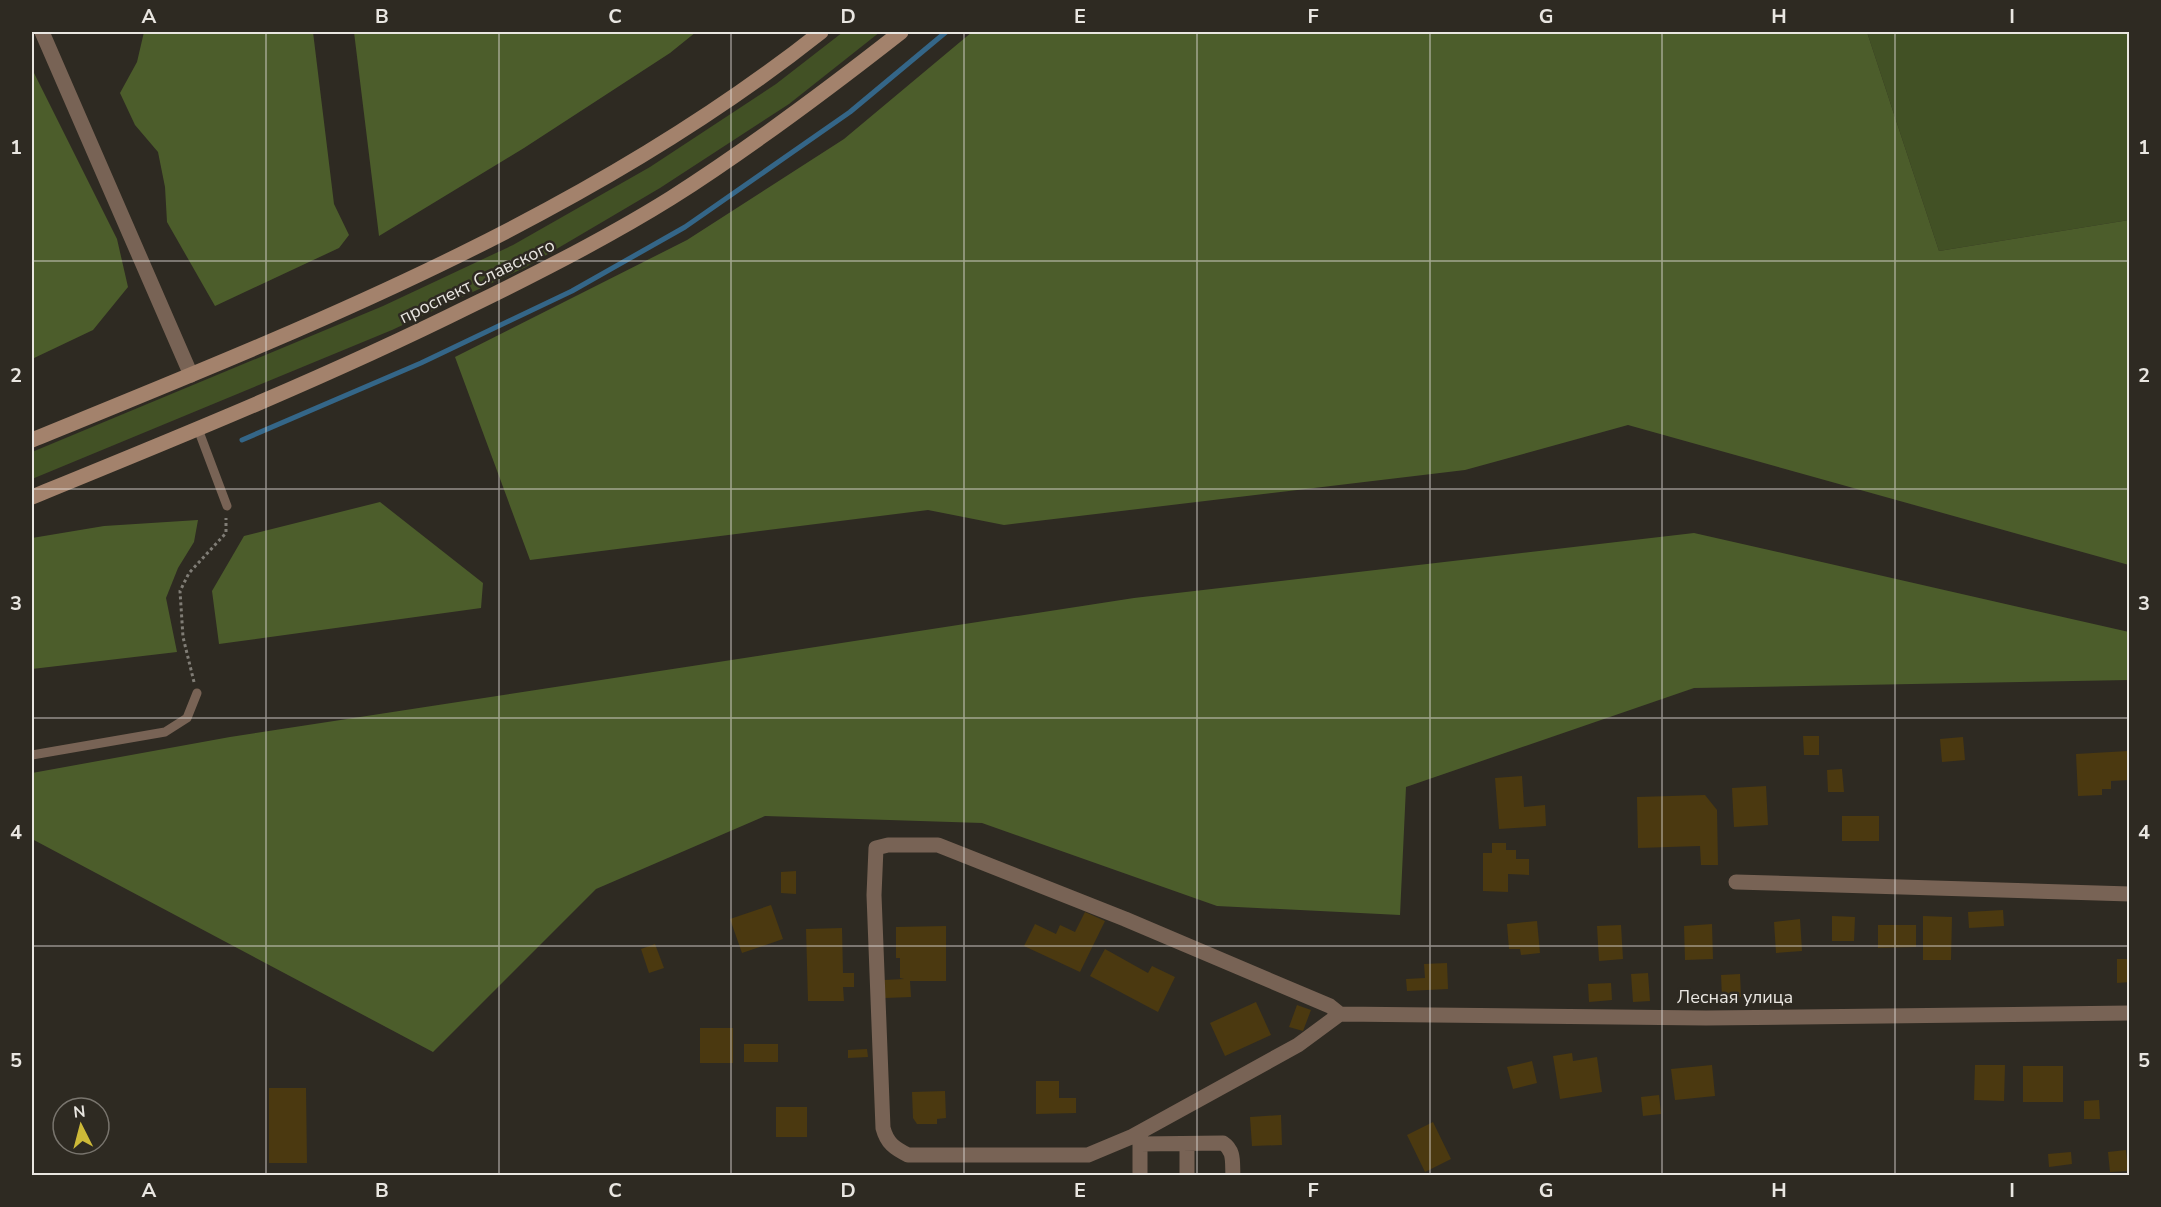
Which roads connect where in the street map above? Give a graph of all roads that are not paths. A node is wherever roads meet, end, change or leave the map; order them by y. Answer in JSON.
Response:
{"nodes":[{"id":1,"x":42,"y":32,"type":"edge"},
{"id":2,"x":820,"y":32,"type":"edge"},
{"id":3,"x":901,"y":32,"type":"edge"},
{"id":4,"x":191,"y":375,"type":"junction"},
{"id":5,"x":198,"y":429,"type":"junction"},
{"id":6,"x":32,"y":440,"type":"edge"},
{"id":7,"x":32,"y":497,"type":"edge"},
{"id":8,"x":227,"y":506,"type":"road end"},
{"id":9,"x":197,"y":693,"type":"road end"},
{"id":10,"x":32,"y":755,"type":"edge"},
{"id":11,"x":1736,"y":882,"type":"dead end"},
{"id":12,"x":2130,"y":894,"type":"edge"},
{"id":13,"x":2130,"y":1013,"type":"edge"},
{"id":14,"x":1340,"y":1014,"type":"junction"},
{"id":15,"x":1140,"y":1138,"type":"junction"},
{"id":16,"x":1187,"y":1144,"type":"junction"},
{"id":17,"x":1140,"y":1176,"type":"edge"},
{"id":18,"x":1187,"y":1176,"type":"edge"},
{"id":19,"x":1233,"y":1176,"type":"edge"}],
"edges":[{"from":1,"to":4,"type":"street"},
{"from":2,"to":4,"type":"main road","name":"проспект Славского"},
{"from":3,"to":5,"type":"main road","name":"проспект Славского"},
{"from":4,"to":6,"type":"main road","name":"проспект Славского"},
{"from":5,"to":7,"type":"main road","name":"проспект Славского"},
{"from":5,"to":8,"type":"lane"},
{"from":9,"to":10,"type":"lane"},
{"from":11,"to":12,"type":"street"},
{"from":13,"to":14,"type":"street","name":"Лесная улица"},
{"from":14,"to":15,"type":"street"},
{"from":14,"to":15,"type":"street"},
{"from":15,"to":16,"type":"street"},
{"from":15,"to":17,"type":"street"},
{"from":16,"to":18,"type":"street"},
{"from":16,"to":19,"type":"street"}]}
